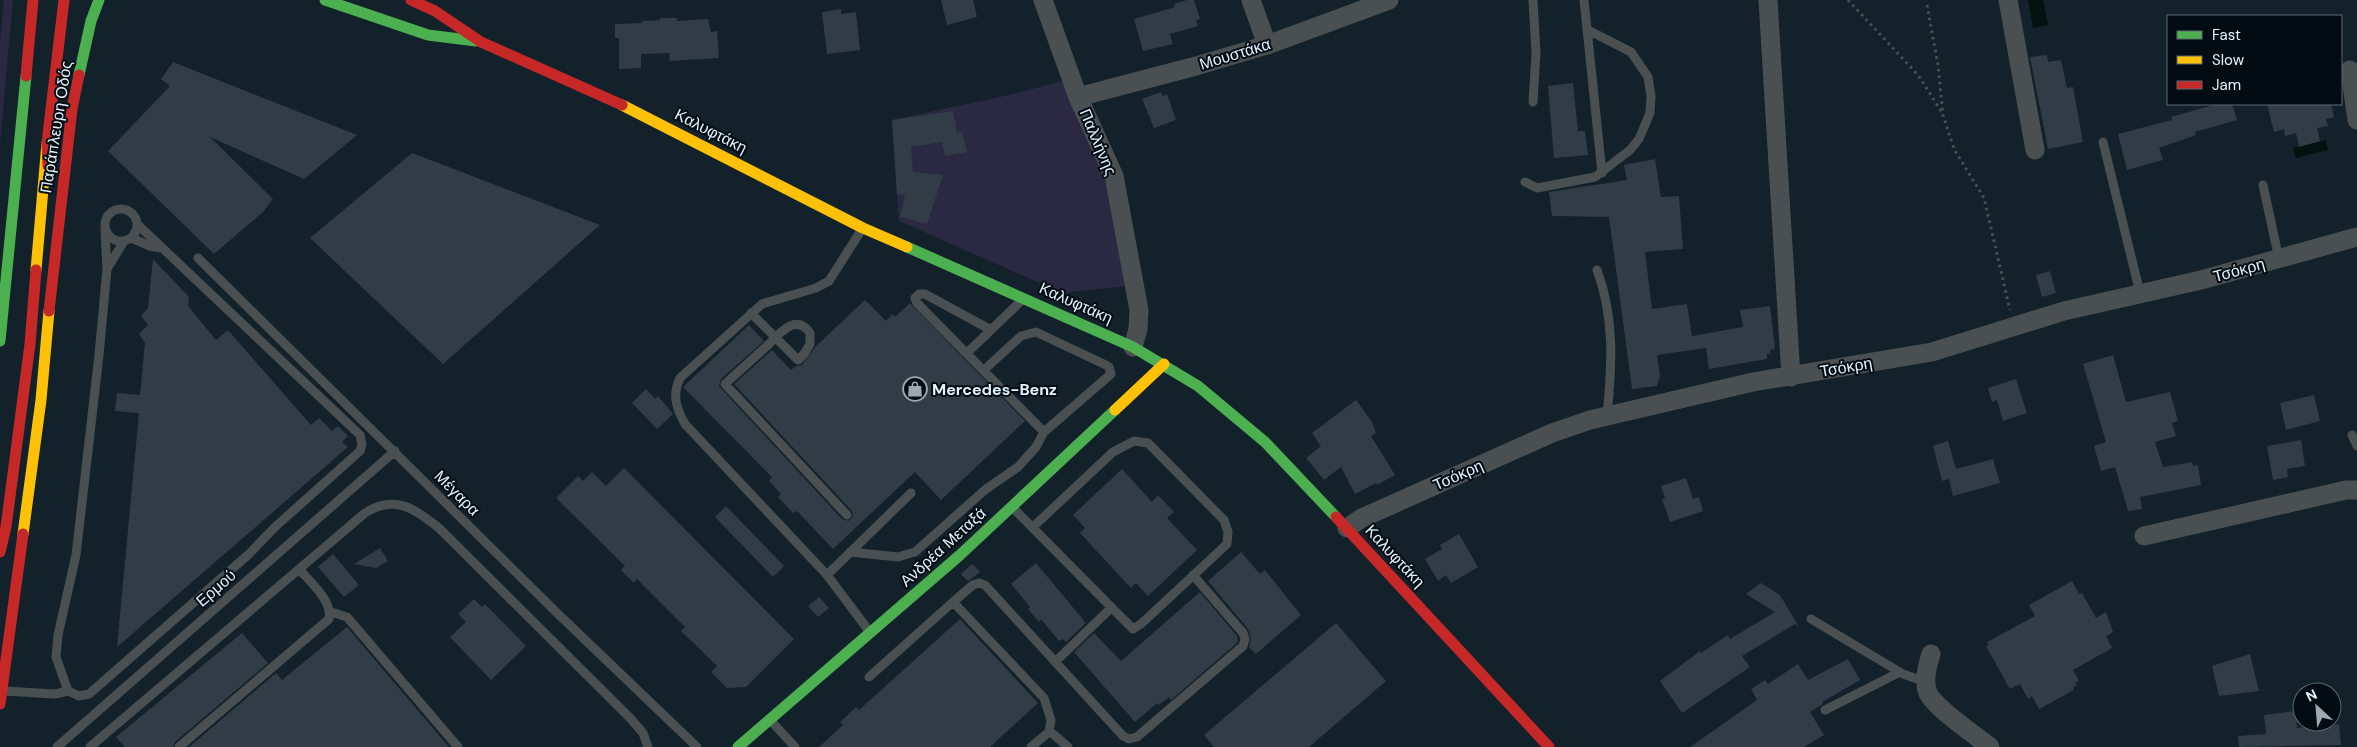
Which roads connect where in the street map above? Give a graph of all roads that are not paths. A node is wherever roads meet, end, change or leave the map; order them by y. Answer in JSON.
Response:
{"nodes":[{"id":1,"x":33,"y":0,"type":"edge"},
{"id":2,"x":65,"y":0,"type":"edge"},
{"id":3,"x":99,"y":0,"type":"edge"},
{"id":4,"x":324,"y":0,"type":"edge"},
{"id":5,"x":411,"y":0,"type":"edge"},
{"id":6,"x":1043,"y":0,"type":"edge"},
{"id":7,"x":1251,"y":0,"type":"edge"},
{"id":8,"x":1389,"y":0,"type":"edge"},
{"id":9,"x":1533,"y":0,"type":"edge"},
{"id":10,"x":1584,"y":0,"type":"edge"},
{"id":11,"x":1768,"y":0,"type":"edge"},
{"id":12,"x":2008,"y":0,"type":"edge"},
{"id":13,"x":1588,"y":30,"type":"junction"},
{"id":14,"x":482,"y":42,"type":"junction"},
{"id":15,"x":1267,"y":45,"type":"junction"},
{"id":16,"x":2350,"y":70,"type":"dead end"},
{"id":17,"x":1078,"y":97,"type":"junction"},
{"id":18,"x":1533,"y":102,"type":"dead end"},
{"id":19,"x":2357,"y":120,"type":"edge"},
{"id":20,"x":2103,"y":142,"type":"dead end"},
{"id":21,"x":47,"y":143,"type":"junction"},
{"id":22,"x":2035,"y":150,"type":"dead end"},
{"id":23,"x":1602,"y":172,"type":"junction"},
{"id":24,"x":1524,"y":182,"type":"dead end"},
{"id":25,"x":2263,"y":185,"type":"dead end"},
{"id":26,"x":137,"y":224,"type":"junction"},
{"id":27,"x":863,"y":228,"type":"junction"},
{"id":28,"x":105,"y":230,"type":"junction"},
{"id":29,"x":2357,"y":237,"type":"edge"},
{"id":30,"x":128,"y":239,"type":"junction"},
{"id":31,"x":162,"y":248,"type":"junction"},
{"id":32,"x":198,"y":258,"type":"dead end"},
{"id":33,"x":2279,"y":259,"type":"junction"},
{"id":34,"x":54,"y":261,"type":"junction"},
{"id":35,"x":107,"y":269,"type":"junction"},
{"id":36,"x":1597,"y":270,"type":"dead end"},
{"id":37,"x":2140,"y":293,"type":"junction"},
{"id":38,"x":1024,"y":298,"type":"junction"},
{"id":39,"x":751,"y":313,"type":"junction"},
{"id":40,"x":991,"y":330,"type":"junction"},
{"id":41,"x":0,"y":340,"type":"edge"},
{"id":42,"x":1133,"y":347,"type":"junction"},
{"id":43,"x":967,"y":353,"type":"junction"},
{"id":44,"x":1164,"y":364,"type":"junction"},
{"id":45,"x":984,"y":370,"type":"junction"},
{"id":46,"x":1791,"y":377,"type":"junction"},
{"id":47,"x":1607,"y":416,"type":"junction"},
{"id":48,"x":1044,"y":432,"type":"junction"},
{"id":49,"x":2352,"y":436,"type":"dead end"},
{"id":50,"x":2357,"y":446,"type":"edge"},
{"id":51,"x":395,"y":451,"type":"junction"},
{"id":52,"x":2357,"y":490,"type":"edge"},
{"id":53,"x":911,"y":493,"type":"dead end"},
{"id":54,"x":1012,"y":507,"type":"junction"},
{"id":55,"x":847,"y":515,"type":"dead end"},
{"id":56,"x":1033,"y":527,"type":"junction"},
{"id":57,"x":1347,"y":528,"type":"junction"},
{"id":58,"x":2144,"y":536,"type":"dead end"},
{"id":59,"x":0,"y":552,"type":"edge"},
{"id":60,"x":850,"y":552,"type":"junction"},
{"id":61,"x":299,"y":569,"type":"junction"},
{"id":62,"x":827,"y":575,"type":"junction"},
{"id":63,"x":1193,"y":575,"type":"junction"},
{"id":64,"x":953,"y":602,"type":"junction"},
{"id":65,"x":1111,"y":608,"type":"junction"},
{"id":66,"x":330,"y":612,"type":"junction"},
{"id":67,"x":1812,"y":619,"type":"dead end"},
{"id":68,"x":870,"y":633,"type":"junction"},
{"id":69,"x":1931,"y":654,"type":"dead end"},
{"id":70,"x":1055,"y":662,"type":"junction"},
{"id":71,"x":1900,"y":672,"type":"junction"},
{"id":72,"x":869,"y":677,"type":"dead end"},
{"id":73,"x":1926,"y":682,"type":"junction"},
{"id":74,"x":2,"y":691,"type":"junction"},
{"id":75,"x":68,"y":691,"type":"junction"},
{"id":76,"x":0,"y":704,"type":"edge"},
{"id":77,"x":1825,"y":710,"type":"dead end"},
{"id":78,"x":769,"y":719,"type":"junction"},
{"id":79,"x":1049,"y":732,"type":"junction"},
{"id":80,"x":57,"y":747,"type":"edge"},
{"id":81,"x":90,"y":747,"type":"edge"},
{"id":82,"x":179,"y":747,"type":"edge"},
{"id":83,"x":458,"y":747,"type":"edge"},
{"id":84,"x":648,"y":747,"type":"edge"},
{"id":85,"x":697,"y":747,"type":"edge"},
{"id":86,"x":738,"y":747,"type":"edge"},
{"id":87,"x":795,"y":747,"type":"edge"},
{"id":88,"x":1031,"y":747,"type":"edge"},
{"id":89,"x":1068,"y":747,"type":"edge"},
{"id":90,"x":1549,"y":747,"type":"edge"},
{"id":91,"x":1990,"y":747,"type":"edge"}],
"edges":[{"from":1,"to":41,"type":"main road"},
{"from":2,"to":21,"type":"main road"},
{"from":3,"to":34,"type":"main road","name":"Παράπλευρη Οδός"},
{"from":4,"to":14,"type":"main road","name":"Καλυφτάκη"},
{"from":5,"to":14,"type":"main road","name":"Καλυφτάκη"},
{"from":6,"to":17,"type":"street","name":"Παλλήνης"},
{"from":7,"to":15,"type":"street"},
{"from":8,"to":15,"type":"street","name":"Μουστάκα"},
{"from":9,"to":18,"type":"lane"},
{"from":10,"to":13,"type":"lane"},
{"from":11,"to":46,"type":"street"},
{"from":12,"to":22,"type":"street"},
{"from":13,"to":23,"type":"lane"},
{"from":13,"to":23,"type":"lane"},
{"from":14,"to":27,"type":"main road","name":"Καλυφτάκη"},
{"from":15,"to":17,"type":"street","name":"Μουστάκα"},
{"from":16,"to":19,"type":"street"},
{"from":17,"to":42,"type":"street","name":"Παλλήνης"},
{"from":20,"to":37,"type":"lane"},
{"from":21,"to":34,"type":"main road"},
{"from":21,"to":59,"type":"main road"},
{"from":23,"to":24,"type":"lane"},
{"from":25,"to":33,"type":"lane"},
{"from":26,"to":28,"type":"lane"},
{"from":26,"to":30,"type":"lane"},
{"from":26,"to":31,"type":"lane"},
{"from":27,"to":38,"type":"main road","name":"Καλυφτάκη"},
{"from":27,"to":39,"type":"lane"},
{"from":28,"to":30,"type":"lane"},
{"from":28,"to":35,"type":"lane"},
{"from":29,"to":33,"type":"street","name":"Τσόκρη"},
{"from":30,"to":31,"type":"lane"},
{"from":30,"to":35,"type":"lane"},
{"from":31,"to":75,"type":"lane"},
{"from":32,"to":51,"type":"lane","name":"Μέγαρα"},
{"from":33,"to":37,"type":"street","name":"Τσόκρη"},
{"from":34,"to":74,"type":"main road"},
{"from":35,"to":75,"type":"lane"},
{"from":36,"to":47,"type":"lane"},
{"from":37,"to":46,"type":"street","name":"Τσόκρη"},
{"from":38,"to":40,"type":"lane"},
{"from":38,"to":42,"type":"main road","name":"Καλυφτάκη"},
{"from":39,"to":55,"type":"lane","bridge":true},
{"from":39,"to":62,"type":"lane"},
{"from":40,"to":43,"type":"lane"},
{"from":40,"to":43,"type":"lane"},
{"from":42,"to":44,"type":"main road","name":"Καλυφτάκη"},
{"from":43,"to":45,"type":"lane"},
{"from":44,"to":54,"type":"main road","name":"Ανδρέα Μεταξά"},
{"from":44,"to":57,"type":"main road","name":"Καλυφτάκη"},
{"from":45,"to":48,"type":"lane"},
{"from":45,"to":48,"type":"lane"},
{"from":46,"to":47,"type":"street","name":"Τσόκρη"},
{"from":47,"to":57,"type":"street","name":"Τσόκρη"},
{"from":48,"to":60,"type":"lane"},
{"from":49,"to":50,"type":"lane"},
{"from":51,"to":80,"type":"lane","name":"Ερμού"},
{"from":51,"to":85,"type":"lane","name":"Μέγαρα"},
{"from":52,"to":58,"type":"street"},
{"from":53,"to":60,"type":"lane"},
{"from":54,"to":56,"type":"lane"},
{"from":54,"to":68,"type":"main road","name":"Ανδρέα Μεταξά"},
{"from":56,"to":63,"type":"lane"},
{"from":56,"to":65,"type":"lane"},
{"from":57,"to":90,"type":"main road","name":"Καλυφτάκη"},
{"from":60,"to":62,"type":"lane"},
{"from":61,"to":66,"type":"lane"},
{"from":61,"to":81,"type":"lane"},
{"from":61,"to":84,"type":"lane"},
{"from":62,"to":68,"type":"lane"},
{"from":63,"to":65,"type":"lane"},
{"from":63,"to":70,"type":"lane"},
{"from":64,"to":70,"type":"lane"},
{"from":64,"to":72,"type":"lane"},
{"from":64,"to":79,"type":"lane"},
{"from":65,"to":70,"type":"lane"},
{"from":66,"to":82,"type":"lane"},
{"from":66,"to":83,"type":"lane"},
{"from":67,"to":71,"type":"lane"},
{"from":68,"to":78,"type":"main road","name":"Ανδρέα Μεταξά"},
{"from":69,"to":73,"type":"street"},
{"from":71,"to":73,"type":"lane"},
{"from":71,"to":77,"type":"lane"},
{"from":73,"to":91,"type":"street"},
{"from":74,"to":75,"type":"lane"},
{"from":74,"to":76,"type":"main road"},
{"from":78,"to":86,"type":"main road","name":"Ανδρέα Μεταξά"},
{"from":78,"to":87,"type":"lane"},
{"from":79,"to":88,"type":"lane"},
{"from":79,"to":89,"type":"lane"}]}
